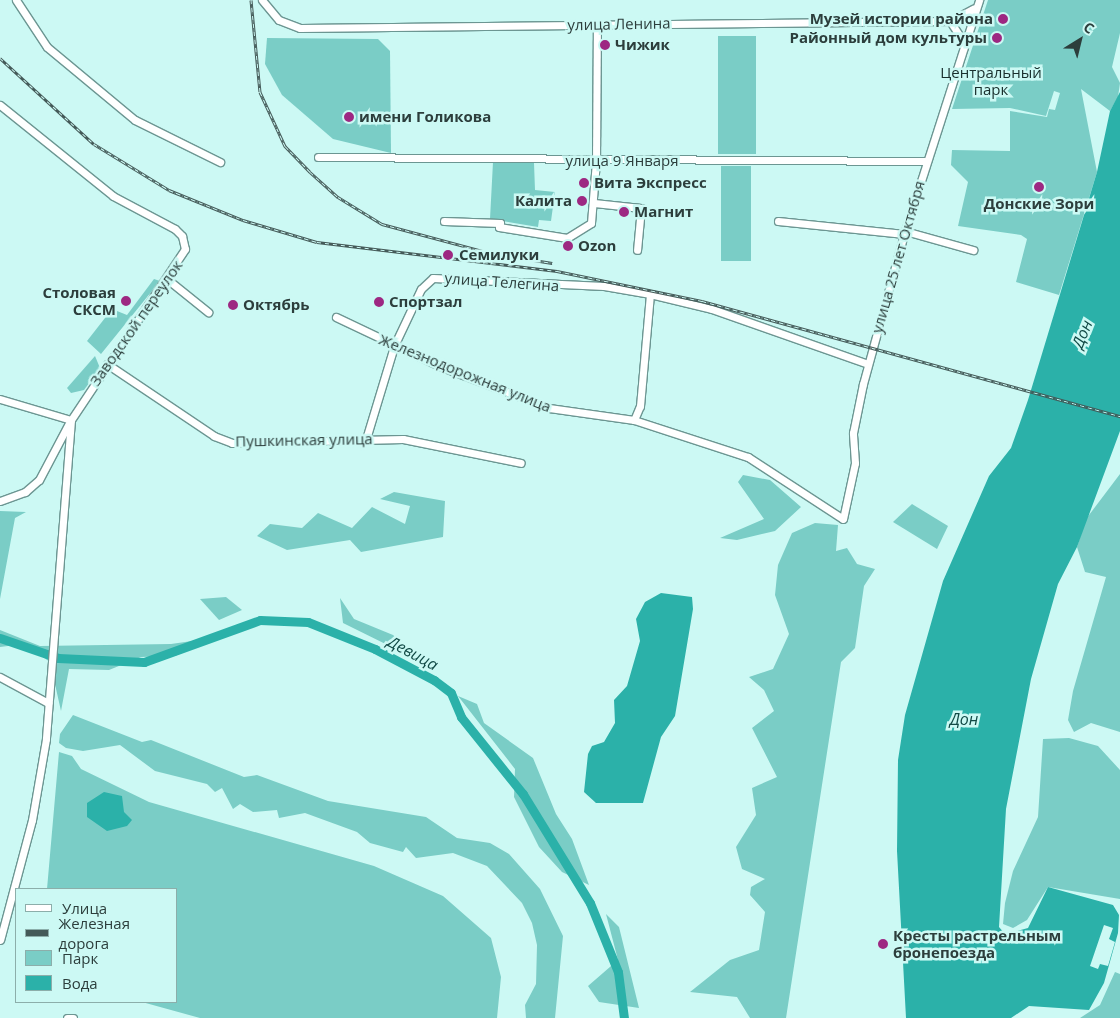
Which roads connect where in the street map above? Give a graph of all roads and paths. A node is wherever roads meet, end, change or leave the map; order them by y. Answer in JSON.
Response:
{"nodes":[{"id":1,"x":16,"y":0,"type":"edge"},
{"id":2,"x":262,"y":0,"type":"edge"},
{"id":3,"x":978,"y":1,"type":"edge"},
{"id":4,"x":950,"y":21,"type":"junction"},
{"id":5,"x":597,"y":24,"type":"junction"},
{"id":6,"x":965,"y":44,"type":"junction"},
{"id":7,"x":0,"y":105,"type":"edge"},
{"id":8,"x":318,"y":157,"type":"dead end"},
{"id":9,"x":596,"y":161,"type":"junction"},
{"id":10,"x":926,"y":161,"type":"junction"},
{"id":11,"x":220,"y":162,"type":"dead end"},
{"id":12,"x":594,"y":203,"type":"junction"},
{"id":13,"x":444,"y":220,"type":"dead end"},
{"id":14,"x":778,"y":221,"type":"dead end"},
{"id":15,"x":904,"y":233,"type":"junction"},
{"id":16,"x":637,"y":250,"type":"dead end"},
{"id":17,"x":973,"y":250,"type":"dead end"},
{"id":18,"x":167,"y":279,"type":"junction"},
{"id":19,"x":650,"y":294,"type":"junction"},
{"id":20,"x":208,"y":312,"type":"dead end"},
{"id":21,"x":336,"y":317,"type":"dead end"},
{"id":22,"x":394,"y":346,"type":"junction"},
{"id":23,"x":108,"y":364,"type":"junction"},
{"id":24,"x":868,"y":364,"type":"junction"},
{"id":25,"x":0,"y":400,"type":"edge"},
{"id":26,"x":71,"y":420,"type":"junction"},
{"id":27,"x":634,"y":420,"type":"junction"},
{"id":28,"x":366,"y":439,"type":"junction"},
{"id":29,"x":521,"y":463,"type":"dead end"},
{"id":30,"x":0,"y":501,"type":"edge"},
{"id":31,"x":843,"y":519,"type":"joint"},
{"id":32,"x":0,"y":677,"type":"edge"},
{"id":33,"x":48,"y":703,"type":"junction"},
{"id":34,"x":0,"y":940,"type":"edge"},
{"id":35,"x":67,"y":1018,"type":"edge"},
{"id":36,"x":73,"y":1018,"type":"edge"}],
"edges":[{"from":1,"to":11,"type":"street"},
{"from":2,"to":5,"type":"street","name":"улица Ленина"},
{"from":3,"to":4,"type":"street","name":"улица Ленина"},
{"from":3,"to":6,"type":"street","name":"улица 25 лет Октября"},
{"from":4,"to":5,"type":"street","name":"улица Ленина"},
{"from":4,"to":6,"type":"street"},
{"from":5,"to":9,"type":"street"},
{"from":6,"to":10,"type":"street","name":"улица 25 лет Октября"},
{"from":7,"to":18,"type":"street","name":"Заводской переулок"},
{"from":8,"to":9,"type":"street","name":"улица 9 Января"},
{"from":9,"to":10,"type":"street","name":"улица 9 Января"},
{"from":9,"to":12,"type":"street"},
{"from":10,"to":15,"type":"street","name":"улица 25 лет Октября"},
{"from":12,"to":13,"type":"street"},
{"from":12,"to":16,"type":"street"},
{"from":14,"to":15,"type":"street"},
{"from":15,"to":17,"type":"street"},
{"from":15,"to":24,"type":"street","name":"улица 25 лет Октября"},
{"from":18,"to":20,"type":"street"},
{"from":18,"to":23,"type":"street","name":"Заводской переулок"},
{"from":19,"to":22,"type":"street","name":"улица Телегина"},
{"from":19,"to":24,"type":"street","name":"улица Телегина"},
{"from":19,"to":27,"type":"street"},
{"from":21,"to":22,"type":"street","name":"Железнодорожная улица"},
{"from":22,"to":27,"type":"street","name":"Железнодорожная улица"},
{"from":22,"to":28,"type":"street","name":"улица Телегина"},
{"from":23,"to":26,"type":"street","name":"Заводской переулок"},
{"from":23,"to":28,"type":"street","name":"Пушкинская улица"},
{"from":24,"to":31,"type":"street","name":"улица 25 лет Октября"},
{"from":25,"to":26,"type":"street"},
{"from":26,"to":30,"type":"street","name":"Заводской переулок"},
{"from":26,"to":33,"type":"street"},
{"from":27,"to":31,"type":"street","name":"Железнодорожная улица"},
{"from":28,"to":29,"type":"street","name":"Пушкинская улица"},
{"from":32,"to":33,"type":"street"},
{"from":33,"to":34,"type":"street"},
{"from":35,"to":36,"type":"street"}]}
